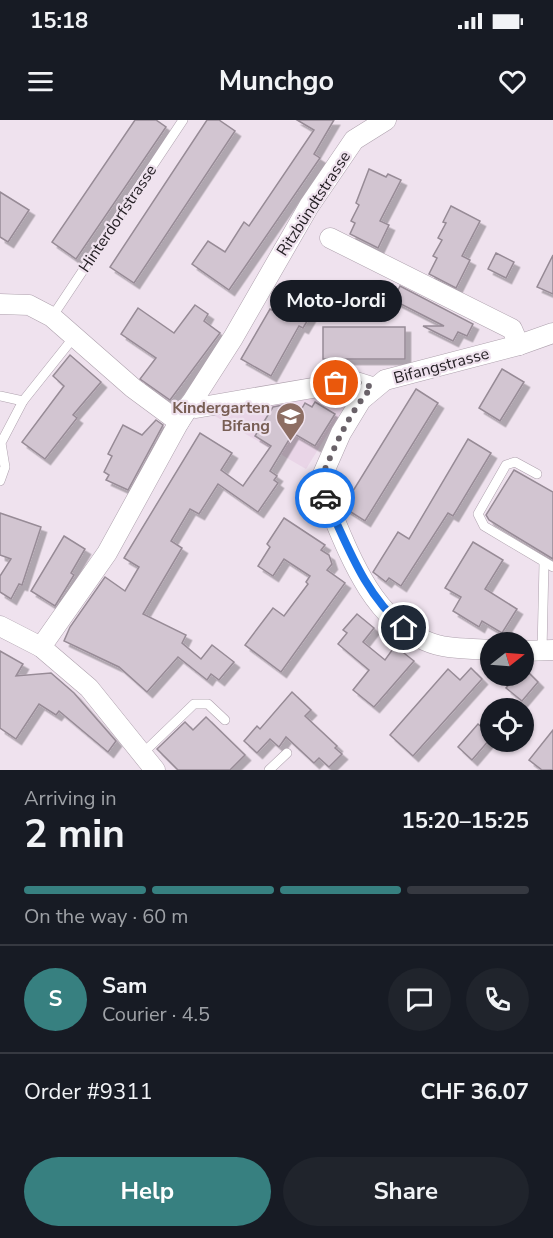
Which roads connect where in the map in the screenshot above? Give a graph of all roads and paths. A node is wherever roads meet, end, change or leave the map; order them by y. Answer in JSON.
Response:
{"nodes":[{"id":1,"x":183,"y":120,"type":"edge"},
{"id":2,"x":382,"y":121,"type":"edge"},
{"id":3,"x":330,"y":238,"type":"dead end"},
{"id":4,"x":0,"y":304,"type":"edge"},
{"id":5,"x":52,"y":316,"type":"junction"},
{"id":6,"x":553,"y":333,"type":"edge"},
{"id":7,"x":74,"y":337,"type":"junction"},
{"id":8,"x":519,"y":345,"type":"junction"},
{"id":9,"x":372,"y":387,"type":"junction"},
{"id":10,"x":0,"y":396,"type":"edge"},
{"id":11,"x":23,"y":401,"type":"junction"},
{"id":12,"x":190,"y":404,"type":"junction"},
{"id":13,"x":178,"y":422,"type":"junction"},
{"id":14,"x":537,"y":474,"type":"dead end"},
{"id":15,"x":0,"y":481,"type":"edge"},
{"id":16,"x":549,"y":565,"type":"edge"},
{"id":17,"x":0,"y":626,"type":"edge"},
{"id":18,"x":41,"y":647,"type":"junction"},
{"id":19,"x":480,"y":649,"type":"edge"},
{"id":20,"x":540,"y":651,"type":"edge"},
{"id":21,"x":225,"y":720,"type":"dead end"},
{"id":22,"x":287,"y":753,"type":"dead end"},
{"id":23,"x":142,"y":754,"type":"junction"},
{"id":24,"x":155,"y":770,"type":"edge"},
{"id":25,"x":268,"y":770,"type":"edge"}],
"edges":[{"from":1,"to":5,"type":"lane","name":"Hinterdorfstrasse"},
{"from":2,"to":12,"type":"street","name":"Ritzbündtstrasse"},
{"from":3,"to":8,"type":"street"},
{"from":4,"to":5,"type":"street"},
{"from":5,"to":7,"type":"street"},
{"from":6,"to":8,"type":"street","name":"Bifangstrasse"},
{"from":7,"to":11,"type":"lane"},
{"from":7,"to":13,"type":"street"},
{"from":8,"to":9,"type":"street","name":"Bifangstrasse"},
{"from":9,"to":12,"type":"street","name":"Bifangstrasse"},
{"from":9,"to":19,"type":"street"},
{"from":10,"to":11,"type":"lane"},
{"from":11,"to":15,"type":"lane"},
{"from":12,"to":13,"type":"street","name":"Ritzbündtstrasse"},
{"from":13,"to":18,"type":"street"},
{"from":14,"to":16,"type":"lane"},
{"from":16,"to":20,"type":"lane"},
{"from":17,"to":18,"type":"street"},
{"from":18,"to":23,"type":"street"},
{"from":21,"to":23,"type":"lane"},
{"from":22,"to":25,"type":"lane"},
{"from":23,"to":24,"type":"street"}]}
